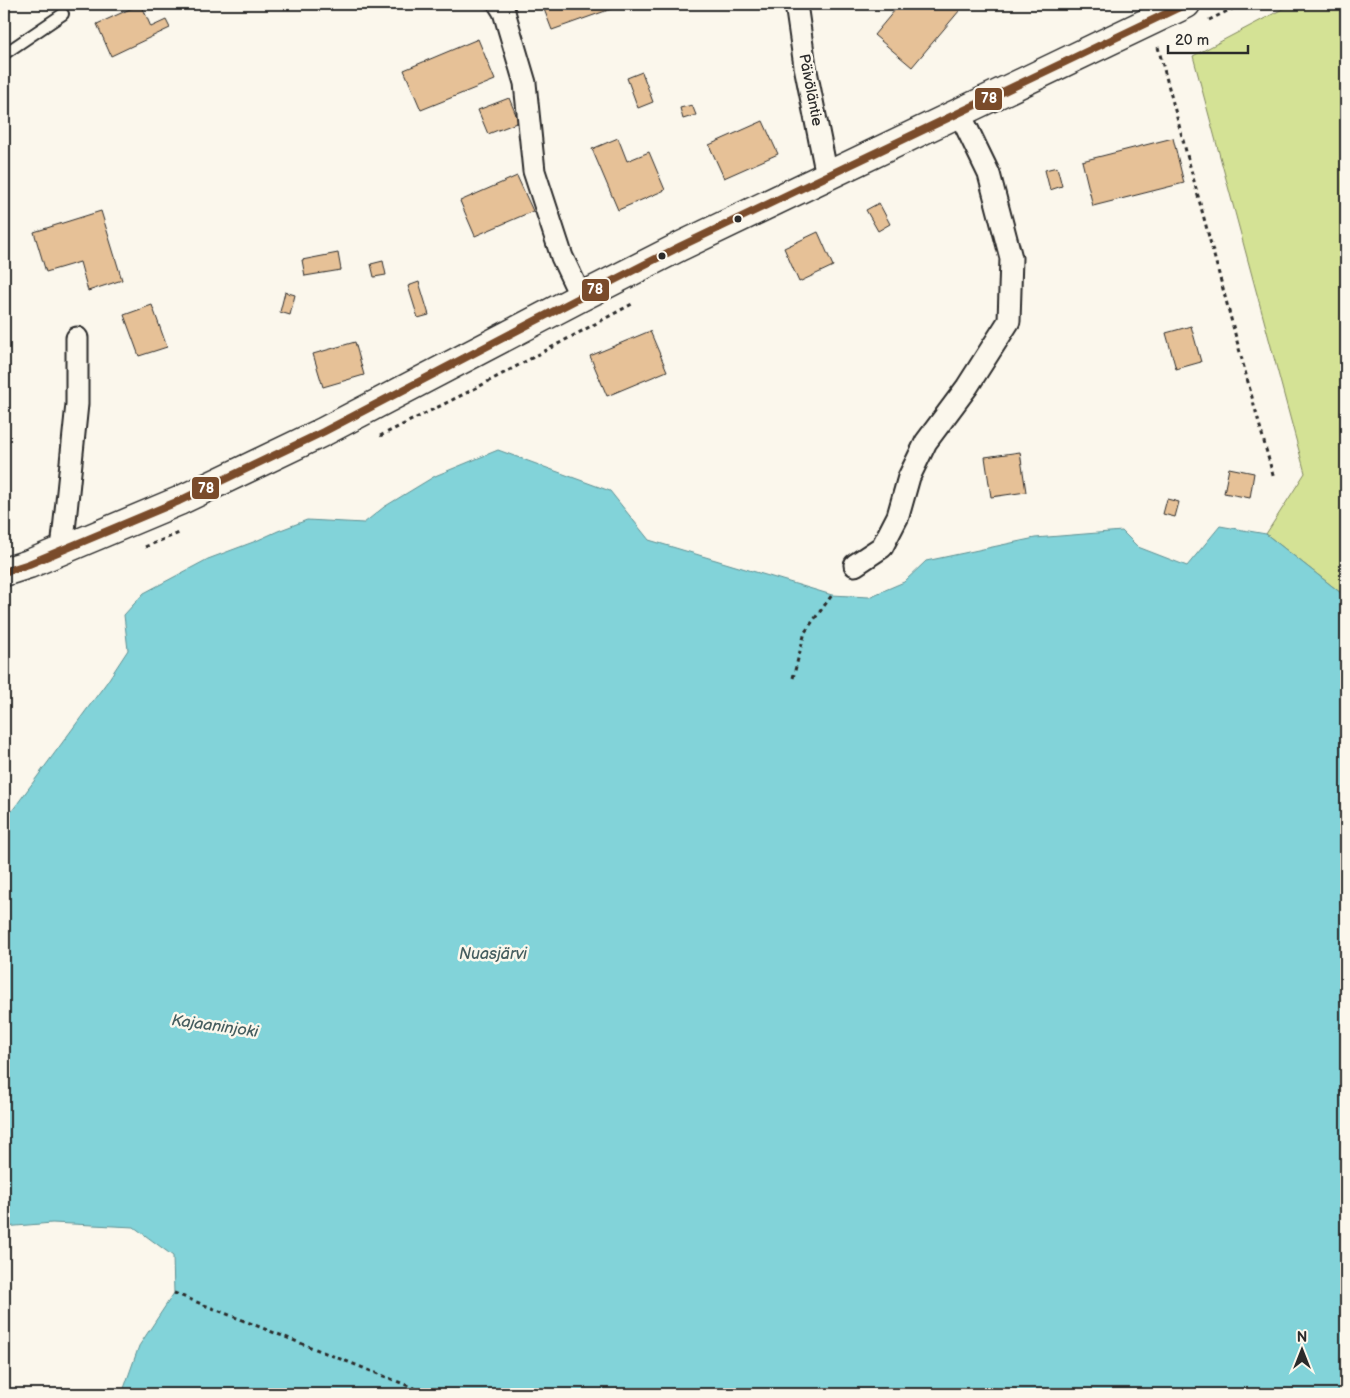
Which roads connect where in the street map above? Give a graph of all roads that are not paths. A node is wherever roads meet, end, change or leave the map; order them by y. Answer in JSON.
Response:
{"nodes":[{"id":1,"x":499,"y":4,"type":"edge"},
{"id":2,"x":796,"y":4,"type":"edge"},
{"id":3,"x":1186,"y":4,"type":"edge"},
{"id":4,"x":63,"y":14,"type":"dead end"},
{"id":5,"x":4,"y":54,"type":"edge"},
{"id":6,"x":959,"y":112,"type":"junction"},
{"id":7,"x":827,"y":176,"type":"junction"},
{"id":8,"x":581,"y":297,"type":"junction"},
{"id":9,"x":77,"y":338,"type":"dead end"},
{"id":10,"x":62,"y":550,"type":"junction"},
{"id":11,"x":855,"y":565,"type":"dead end"},
{"id":12,"x":4,"y":572,"type":"edge"}],
"edges":[{"from":1,"to":8,"type":"street"},
{"from":2,"to":7,"type":"street","name":"Päivöläntie"},
{"from":3,"to":6,"type":"street"},
{"from":4,"to":5,"type":"lane"},
{"from":6,"to":7,"type":"street"},
{"from":6,"to":11,"type":"street"},
{"from":7,"to":8,"type":"street"},
{"from":8,"to":10,"type":"street"},
{"from":9,"to":10,"type":"street"},
{"from":10,"to":12,"type":"street"}]}
